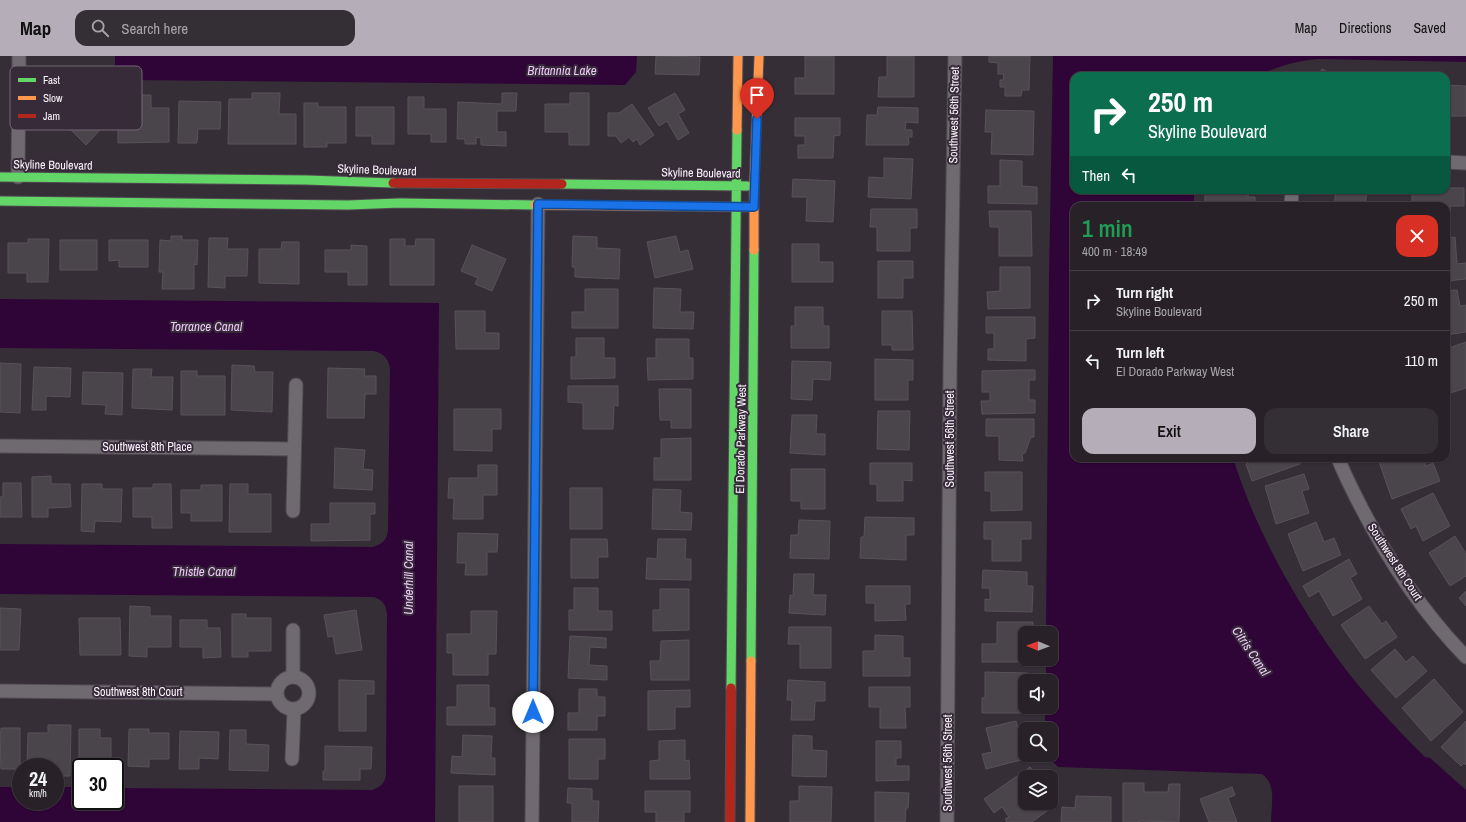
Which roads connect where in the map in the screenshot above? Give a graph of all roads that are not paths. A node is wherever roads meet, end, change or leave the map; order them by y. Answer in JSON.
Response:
{"nodes":[{"id":1,"x":19,"y":56,"type":"edge"},
{"id":2,"x":738,"y":56,"type":"edge"},
{"id":3,"x":759,"y":56,"type":"edge"},
{"id":4,"x":955,"y":56,"type":"edge"},
{"id":5,"x":19,"y":66,"type":"edge"},
{"id":6,"x":18,"y":130,"type":"edge"},
{"id":7,"x":1450,"y":162,"type":"edge"},
{"id":8,"x":1466,"y":163,"type":"edge"},
{"id":9,"x":0,"y":177,"type":"edge"},
{"id":10,"x":18,"y":177,"type":"junction"},
{"id":11,"x":736,"y":186,"type":"junction"},
{"id":12,"x":754,"y":186,"type":"junction"},
{"id":13,"x":538,"y":194,"type":"junction"},
{"id":14,"x":0,"y":201,"type":"edge"},
{"id":15,"x":16,"y":202,"type":"junction"},
{"id":16,"x":736,"y":207,"type":"junction"},
{"id":17,"x":754,"y":207,"type":"junction"},
{"id":18,"x":296,"y":385,"type":"dead end"},
{"id":19,"x":0,"y":446,"type":"edge"},
{"id":20,"x":294,"y":449,"type":"junction"},
{"id":21,"x":1340,"y":462,"type":"edge"},
{"id":22,"x":293,"y":511,"type":"dead end"},
{"id":23,"x":293,"y":630,"type":"dead end"},
{"id":24,"x":1466,"y":657,"type":"edge"},
{"id":25,"x":293,"y":677,"type":"junction"},
{"id":26,"x":0,"y":691,"type":"edge"},
{"id":27,"x":277,"y":694,"type":"junction"},
{"id":28,"x":294,"y":710,"type":"junction"},
{"id":29,"x":292,"y":759,"type":"dead end"},
{"id":30,"x":532,"y":822,"type":"edge"},
{"id":31,"x":730,"y":822,"type":"edge"},
{"id":32,"x":750,"y":822,"type":"edge"},
{"id":33,"x":947,"y":822,"type":"edge"}],
"edges":[{"from":1,"to":5,"type":"street"},
{"from":2,"to":11,"type":"street","name":"El Dorado Parkway West"},
{"from":3,"to":12,"type":"street","name":"El Dorado Parkway West"},
{"from":4,"to":33,"type":"street","name":"Southwest 56th Street"},
{"from":6,"to":10,"type":"street"},
{"from":7,"to":8,"type":"street"},
{"from":9,"to":10,"type":"street","name":"Skyline Boulevard"},
{"from":10,"to":13,"type":"street","name":"Skyline Boulevard"},
{"from":10,"to":15,"type":"street"},
{"from":11,"to":12,"type":"street","name":"Skyline Boulevard"},
{"from":11,"to":13,"type":"street","name":"Skyline Boulevard"},
{"from":11,"to":16,"type":"street","name":"El Dorado Parkway West"},
{"from":12,"to":17,"type":"street","name":"El Dorado Parkway West"},
{"from":13,"to":15,"type":"street","name":"Skyline Boulevard"},
{"from":13,"to":16,"type":"street","name":"Skyline Boulevard"},
{"from":13,"to":30,"type":"street"},
{"from":14,"to":15,"type":"street","name":"Skyline Boulevard"},
{"from":16,"to":17,"type":"street","name":"Skyline Boulevard"},
{"from":16,"to":31,"type":"street","name":"El Dorado Parkway West"},
{"from":17,"to":32,"type":"street","name":"El Dorado Parkway West"},
{"from":18,"to":20,"type":"street"},
{"from":19,"to":20,"type":"street","name":"Southwest 8th Place"},
{"from":20,"to":22,"type":"street"},
{"from":21,"to":24,"type":"street","name":"Southwest 9th Court"},
{"from":23,"to":25,"type":"street"},
{"from":25,"to":27,"type":"street"},
{"from":25,"to":28,"type":"street"},
{"from":26,"to":27,"type":"street","name":"Southwest 8th Court"},
{"from":27,"to":28,"type":"street"},
{"from":28,"to":29,"type":"street"}]}
